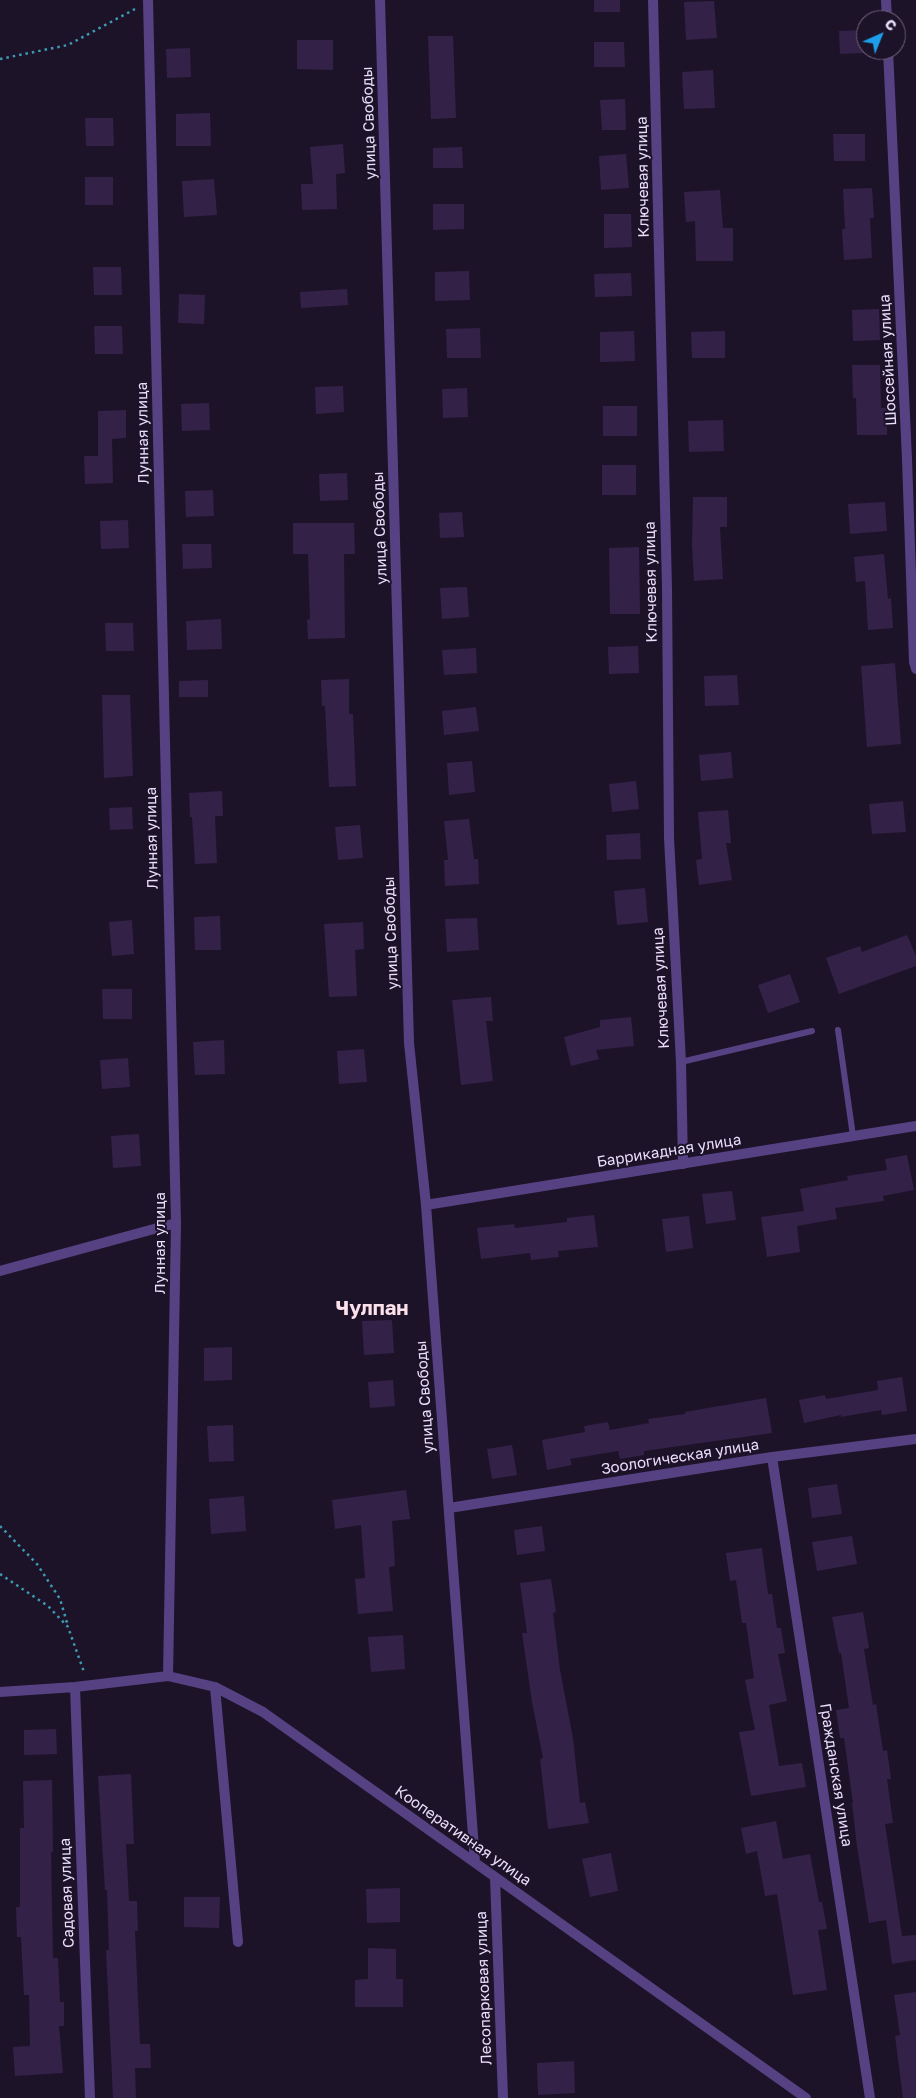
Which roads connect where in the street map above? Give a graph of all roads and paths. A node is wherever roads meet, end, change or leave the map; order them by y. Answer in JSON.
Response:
{"nodes":[{"id":1,"x":380,"y":0,"type":"edge"},
{"id":2,"x":653,"y":0,"type":"edge"},
{"id":3,"x":148,"y":1,"type":"edge"},
{"id":4,"x":0,"y":59,"type":"edge"},
{"id":5,"x":888,"y":60,"type":"edge"},
{"id":6,"x":916,"y":669,"type":"edge"},
{"id":7,"x":838,"y":1030,"type":"dead end"},
{"id":8,"x":812,"y":1031,"type":"dead end"},
{"id":9,"x":680,"y":1062,"type":"junction"},
{"id":10,"x":916,"y":1126,"type":"edge"},
{"id":11,"x":853,"y":1136,"type":"junction"},
{"id":12,"x":682,"y":1164,"type":"junction"},
{"id":13,"x":426,"y":1205,"type":"junction"},
{"id":14,"x":176,"y":1222,"type":"junction"},
{"id":15,"x":0,"y":1271,"type":"edge"},
{"id":16,"x":916,"y":1439,"type":"edge"},
{"id":17,"x":772,"y":1457,"type":"junction"},
{"id":18,"x":449,"y":1508,"type":"junction"},
{"id":19,"x":0,"y":1526,"type":"edge"},
{"id":20,"x":0,"y":1574,"type":"edge"},
{"id":21,"x":68,"y":1627,"type":"junction"},
{"id":22,"x":168,"y":1676,"type":"junction"},
{"id":23,"x":89,"y":1686,"type":"junction"},
{"id":24,"x":75,"y":1687,"type":"junction"},
{"id":25,"x":214,"y":1687,"type":"junction"},
{"id":26,"x":0,"y":1692,"type":"edge"},
{"id":27,"x":475,"y":1862,"type":"junction"},
{"id":28,"x":495,"y":1877,"type":"junction"},
{"id":29,"x":238,"y":1942,"type":"dead end"},
{"id":30,"x":90,"y":2098,"type":"edge"},
{"id":31,"x":503,"y":2098,"type":"edge"},
{"id":32,"x":806,"y":2098,"type":"edge"},
{"id":33,"x":870,"y":2098,"type":"edge"}],
"edges":[{"from":1,"to":13,"type":"street","name":"улица Свободы"},
{"from":2,"to":9,"type":"street","name":"Ключевая улица"},
{"from":3,"to":4,"type":"path"},
{"from":3,"to":14,"type":"street","name":"Лунная улица"},
{"from":5,"to":6,"type":"street","name":"Шоссейная улица"},
{"from":7,"to":11,"type":"lane"},
{"from":8,"to":9,"type":"lane"},
{"from":9,"to":12,"type":"street","name":"Ключевая улица"},
{"from":10,"to":11,"type":"street","name":"Баррикадная улица"},
{"from":11,"to":12,"type":"street","name":"Баррикадная улица"},
{"from":12,"to":13,"type":"street","name":"Баррикадная улица"},
{"from":13,"to":18,"type":"street","name":"улица Свободы"},
{"from":14,"to":15,"type":"street"},
{"from":14,"to":22,"type":"street","name":"Лунная улица"},
{"from":16,"to":17,"type":"street","name":"Зоологическая улица"},
{"from":17,"to":18,"type":"street","name":"Зоологическая улица"},
{"from":17,"to":33,"type":"street","name":"Гражданская улица"},
{"from":18,"to":27,"type":"street","name":"улица Свободы"},
{"from":19,"to":21,"type":"path"},
{"from":20,"to":21,"type":"path"},
{"from":21,"to":23,"type":"path"},
{"from":22,"to":23,"type":"street","name":"Кооперативная улица"},
{"from":22,"to":25,"type":"street","name":"Кооперативная улица"},
{"from":23,"to":24,"type":"street","name":"Кооперативная улица"},
{"from":24,"to":26,"type":"street","name":"Кооперативная улица"},
{"from":24,"to":30,"type":"street","name":"Садовая улица"},
{"from":25,"to":27,"type":"street","name":"Кооперативная улица"},
{"from":25,"to":29,"type":"street"},
{"from":27,"to":28,"type":"street","name":"Кооперативная улица"},
{"from":28,"to":31,"type":"street","name":"Лесопарковая улица"},
{"from":28,"to":32,"type":"street","name":"Кооперативная улица"}]}
